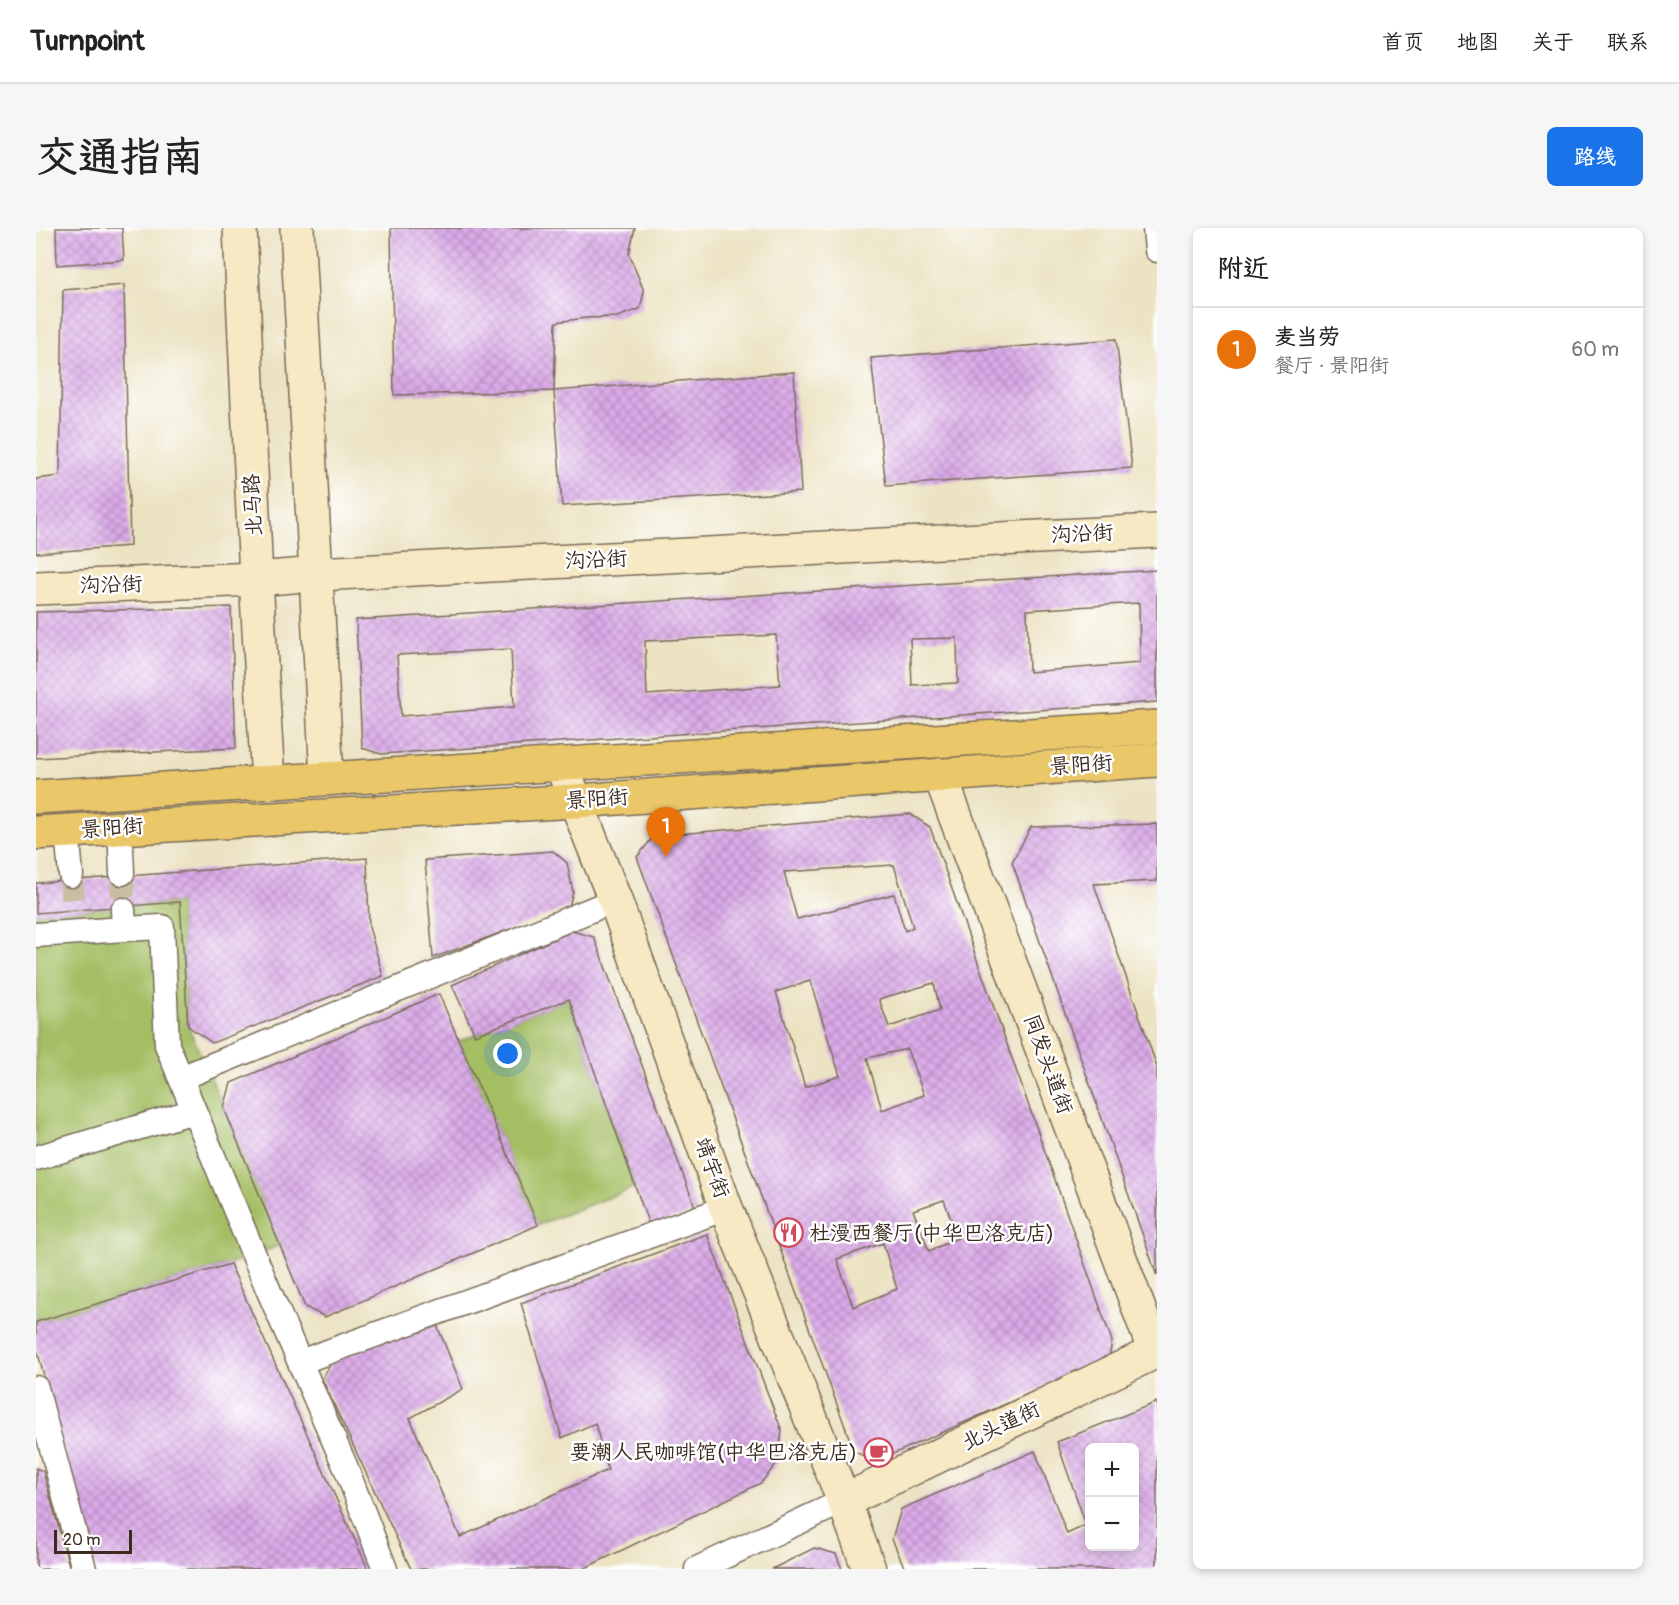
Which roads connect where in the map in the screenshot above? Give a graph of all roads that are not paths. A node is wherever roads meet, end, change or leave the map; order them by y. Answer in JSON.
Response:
{"nodes":[{"id":1,"x":240,"y":228,"type":"edge"},
{"id":2,"x":297,"y":228,"type":"edge"},
{"id":3,"x":1155,"y":228,"type":"edge"},
{"id":4,"x":1157,"y":250,"type":"edge"},
{"id":5,"x":1157,"y":531,"type":"edge"},
{"id":6,"x":317,"y":574,"type":"junction"},
{"id":7,"x":256,"y":579,"type":"junction"},
{"id":8,"x":36,"y":588,"type":"edge"},
{"id":9,"x":1157,"y":727,"type":"edge"},
{"id":10,"x":1157,"y":760,"type":"edge"},
{"id":11,"x":561,"y":764,"type":"junction"},
{"id":12,"x":940,"y":775,"type":"junction"},
{"id":13,"x":327,"y":778,"type":"junction"},
{"id":14,"x":268,"y":782,"type":"junction"},
{"id":15,"x":36,"y":797,"type":"edge"},
{"id":16,"x":576,"y":801,"type":"junction"},
{"id":17,"x":120,"y":827,"type":"junction"},
{"id":18,"x":52,"y":832,"type":"edge"},
{"id":19,"x":122,"y":873,"type":"tunnel mouth"},
{"id":20,"x":71,"y":875,"type":"tunnel mouth"},
{"id":21,"x":615,"y":900,"type":"junction"},
{"id":22,"x":36,"y":935,"type":"edge"},
{"id":23,"x":181,"y":1078,"type":"junction"},
{"id":24,"x":194,"y":1111,"type":"junction"},
{"id":25,"x":36,"y":1158,"type":"edge"},
{"id":26,"x":726,"y":1208,"type":"junction"},
{"id":27,"x":1156,"y":1352,"type":"edge"},
{"id":28,"x":300,"y":1362,"type":"junction"},
{"id":29,"x":36,"y":1388,"type":"edge"},
{"id":30,"x":43,"y":1443,"type":"edge"},
{"id":31,"x":844,"y":1501,"type":"junction"},
{"id":32,"x":84,"y":1569,"type":"edge"},
{"id":33,"x":385,"y":1569,"type":"edge"},
{"id":34,"x":697,"y":1569,"type":"edge"},
{"id":35,"x":870,"y":1569,"type":"edge"}],
"edges":[{"from":1,"to":7,"type":"street","name":"北马路"},
{"from":2,"to":6,"type":"street"},
{"from":3,"to":4,"type":"street"},
{"from":5,"to":6,"type":"street","name":"沟沿街"},
{"from":6,"to":7,"type":"street","name":"沟沿街"},
{"from":6,"to":13,"type":"street"},
{"from":7,"to":8,"type":"street","name":"沟沿街"},
{"from":7,"to":14,"type":"street","name":"北马路"},
{"from":9,"to":11,"type":"main road","name":"景阳街"},
{"from":10,"to":12,"type":"main road","name":"景阳街"},
{"from":11,"to":13,"type":"main road","name":"景阳街"},
{"from":11,"to":16,"type":"street","name":"靖宇街"},
{"from":12,"to":16,"type":"main road","name":"景阳街"},
{"from":12,"to":27,"type":"street","name":"同发头道街"},
{"from":13,"to":14,"type":"main road","name":"景阳街"},
{"from":14,"to":15,"type":"main road","name":"景阳街"},
{"from":16,"to":17,"type":"main road","name":"景阳街"},
{"from":16,"to":21,"type":"street","name":"靖宇街"},
{"from":17,"to":18,"type":"main road","name":"景阳街"},
{"from":17,"to":19,"type":"street"},
{"from":18,"to":20,"type":"street"},
{"from":21,"to":23,"type":"street"},
{"from":21,"to":26,"type":"street","name":"靖宇街"},
{"from":22,"to":23,"type":"street"},
{"from":23,"to":24,"type":"street"},
{"from":24,"to":25,"type":"street"},
{"from":24,"to":28,"type":"street"},
{"from":26,"to":28,"type":"street"},
{"from":26,"to":31,"type":"street","name":"靖宇街"},
{"from":27,"to":31,"type":"street","name":"北头道街"},
{"from":28,"to":33,"type":"street"},
{"from":29,"to":30,"type":"street"},
{"from":30,"to":32,"type":"street"},
{"from":31,"to":34,"type":"street"},
{"from":31,"to":35,"type":"street","name":"靖宇街"}]}
